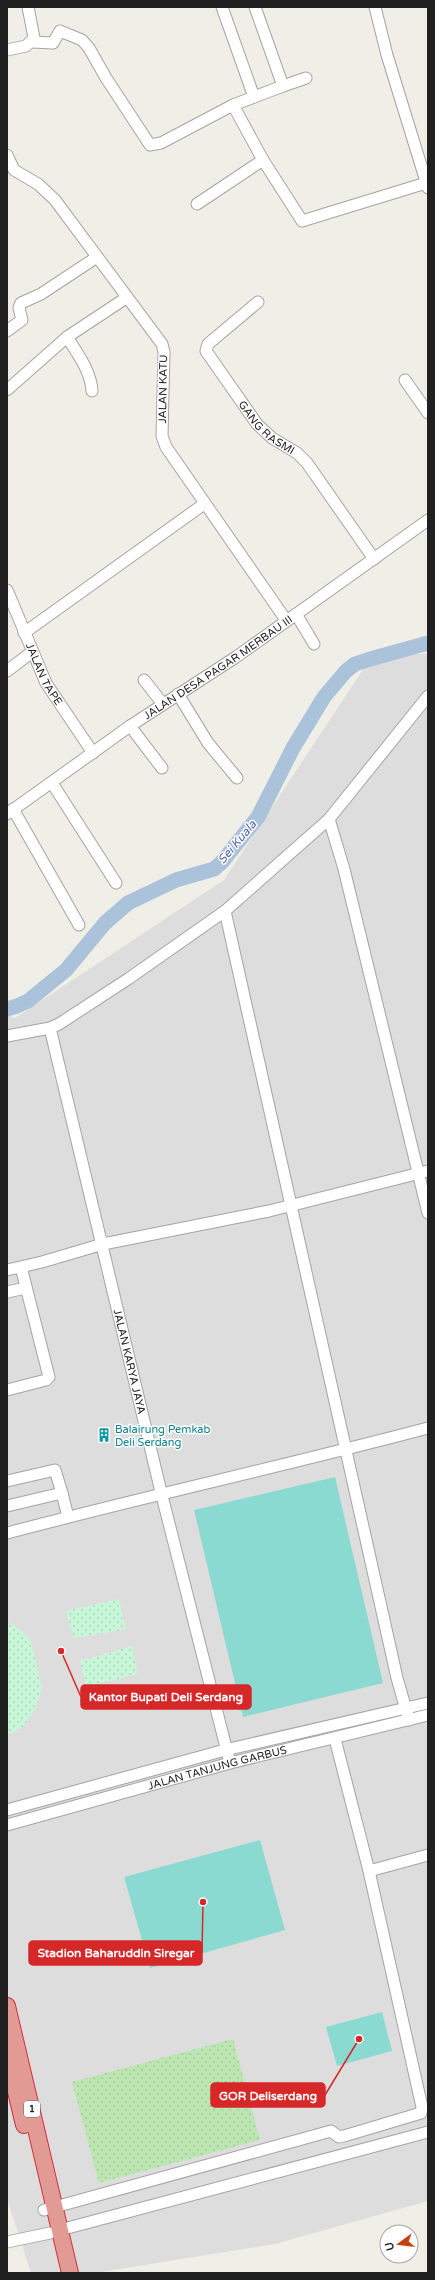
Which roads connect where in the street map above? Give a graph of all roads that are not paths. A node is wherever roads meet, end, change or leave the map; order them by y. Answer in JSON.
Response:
{"nodes":[{"id":1,"x":28,"y":7,"type":"edge"},
{"id":2,"x":222,"y":7,"type":"edge"},
{"id":3,"x":255,"y":7,"type":"edge"},
{"id":4,"x":375,"y":7,"type":"edge"},
{"id":5,"x":32,"y":42,"type":"junction"},
{"id":6,"x":7,"y":50,"type":"edge"},
{"id":7,"x":306,"y":78,"type":"dead end"},
{"id":8,"x":283,"y":86,"type":"junction"},
{"id":9,"x":254,"y":97,"type":"junction"},
{"id":10,"x":233,"y":105,"type":"junction"},
{"id":11,"x":7,"y":155,"type":"edge"},
{"id":12,"x":263,"y":160,"type":"junction"},
{"id":13,"x":427,"y":185,"type":"edge"},
{"id":14,"x":197,"y":204,"type":"dead end"},
{"id":15,"x":97,"y":257,"type":"junction"},
{"id":16,"x":126,"y":298,"type":"junction"},
{"id":17,"x":258,"y":302,"type":"dead end"},
{"id":18,"x":7,"y":331,"type":"edge"},
{"id":19,"x":67,"y":337,"type":"junction"},
{"id":20,"x":405,"y":380,"type":"dead end"},
{"id":21,"x":7,"y":390,"type":"edge"},
{"id":22,"x":92,"y":391,"type":"dead end"},
{"id":23,"x":428,"y":413,"type":"edge"},
{"id":24,"x":204,"y":504,"type":"junction"},
{"id":25,"x":428,"y":520,"type":"edge"},
{"id":26,"x":374,"y":559,"type":"junction"},
{"id":27,"x":7,"y":590,"type":"edge"},
{"id":28,"x":9,"y":603,"type":"edge"},
{"id":29,"x":296,"y":614,"type":"junction"},
{"id":30,"x":286,"y":620,"type":"junction"},
{"id":31,"x":24,"y":633,"type":"junction"},
{"id":32,"x":314,"y":644,"type":"dead end"},
{"id":33,"x":32,"y":652,"type":"junction"},
{"id":34,"x":7,"y":671,"type":"edge"},
{"id":35,"x":144,"y":680,"type":"dead end"},
{"id":36,"x":178,"y":694,"type":"junction"},
{"id":37,"x":428,"y":696,"type":"edge"},
{"id":38,"x":163,"y":704,"type":"junction"},
{"id":39,"x":130,"y":726,"type":"junction"},
{"id":40,"x":93,"y":753,"type":"junction"},
{"id":41,"x":162,"y":768,"type":"dead end"},
{"id":42,"x":237,"y":778,"type":"dead end"},
{"id":43,"x":52,"y":783,"type":"junction"},
{"id":44,"x":10,"y":812,"type":"edge"},
{"id":45,"x":329,"y":819,"type":"junction"},
{"id":46,"x":116,"y":883,"type":"dead end"},
{"id":47,"x":225,"y":911,"type":"junction"},
{"id":48,"x":79,"y":925,"type":"dead end"},
{"id":49,"x":50,"y":1028,"type":"junction"},
{"id":50,"x":7,"y":1036,"type":"edge"},
{"id":51,"x":423,"y":1172,"type":"edge"},
{"id":52,"x":291,"y":1206,"type":"junction"},
{"id":53,"x":428,"y":1213,"type":"edge"},
{"id":54,"x":103,"y":1244,"type":"junction"},
{"id":55,"x":21,"y":1267,"type":"junction"},
{"id":56,"x":7,"y":1270,"type":"edge"},
{"id":57,"x":26,"y":1288,"type":"junction"},
{"id":58,"x":7,"y":1292,"type":"edge"},
{"id":59,"x":7,"y":1390,"type":"edge"},
{"id":60,"x":428,"y":1428,"type":"edge"},
{"id":61,"x":346,"y":1450,"type":"junction"},
{"id":62,"x":7,"y":1481,"type":"edge"},
{"id":63,"x":161,"y":1492,"type":"junction"},
{"id":64,"x":62,"y":1493,"type":"junction"},
{"id":65,"x":7,"y":1506,"type":"edge"},
{"id":66,"x":68,"y":1517,"type":"junction"},
{"id":67,"x":7,"y":1533,"type":"edge"},
{"id":68,"x":428,"y":1703,"type":"edge"},
{"id":69,"x":406,"y":1709,"type":"junction"},
{"id":70,"x":428,"y":1715,"type":"edge"},
{"id":71,"x":409,"y":1720,"type":"junction"},
{"id":72,"x":335,"y":1739,"type":"junction"},
{"id":73,"x":225,"y":1750,"type":"junction"},
{"id":74,"x":230,"y":1763,"type":"junction"},
{"id":75,"x":7,"y":1810,"type":"edge"},
{"id":76,"x":7,"y":1825,"type":"edge"},
{"id":77,"x":428,"y":1855,"type":"edge"},
{"id":78,"x":369,"y":1871,"type":"junction"},
{"id":79,"x":7,"y":2006,"type":"edge"},
{"id":80,"x":7,"y":2054,"type":"edge"},
{"id":81,"x":428,"y":2132,"type":"edge"},
{"id":82,"x":52,"y":2220,"type":"junction"},
{"id":83,"x":7,"y":2242,"type":"edge"},
{"id":84,"x":60,"y":2273,"type":"edge"},
{"id":85,"x":70,"y":2273,"type":"edge"}],
"edges":[{"from":1,"to":5,"type":"street"},
{"from":2,"to":9,"type":"street"},
{"from":3,"to":8,"type":"street"},
{"from":4,"to":13,"type":"street"},
{"from":5,"to":6,"type":"street"},
{"from":5,"to":10,"type":"street"},
{"from":7,"to":8,"type":"street"},
{"from":8,"to":9,"type":"street"},
{"from":9,"to":10,"type":"street"},
{"from":10,"to":12,"type":"street"},
{"from":11,"to":15,"type":"street","name":"JALAN KATU"},
{"from":12,"to":13,"type":"street"},
{"from":12,"to":14,"type":"street"},
{"from":15,"to":16,"type":"street","name":"JALAN KATU"},
{"from":15,"to":18,"type":"street"},
{"from":16,"to":19,"type":"street"},
{"from":16,"to":24,"type":"street","name":"JALAN KATU"},
{"from":17,"to":26,"type":"street","name":"GANG RASMI"},
{"from":19,"to":21,"type":"street"},
{"from":19,"to":22,"type":"street"},
{"from":20,"to":23,"type":"street"},
{"from":24,"to":30,"type":"street","name":"JALAN KATU"},
{"from":24,"to":31,"type":"street"},
{"from":25,"to":26,"type":"street","name":"JALAN DESA PAGAR MERBAU III"},
{"from":26,"to":29,"type":"street","name":"JALAN DESA PAGAR MERBAU III"},
{"from":27,"to":28,"type":"street","name":"JALAN TAPE"},
{"from":28,"to":31,"type":"street","name":"JALAN TAPE"},
{"from":29,"to":30,"type":"street","name":"JALAN DESA PAGAR MERBAU III"},
{"from":29,"to":32,"type":"street"},
{"from":30,"to":36,"type":"street","name":"JALAN DESA PAGAR MERBAU III"},
{"from":31,"to":33,"type":"street","name":"JALAN TAPE"},
{"from":33,"to":34,"type":"street"},
{"from":33,"to":40,"type":"street","name":"JALAN TAPE"},
{"from":35,"to":38,"type":"street"},
{"from":36,"to":38,"type":"street","name":"JALAN DESA PAGAR MERBAU III"},
{"from":36,"to":42,"type":"street"},
{"from":37,"to":45,"type":"street"},
{"from":38,"to":39,"type":"street","name":"JALAN DESA PAGAR MERBAU III"},
{"from":39,"to":40,"type":"street","name":"JALAN DESA PAGAR MERBAU III"},
{"from":39,"to":41,"type":"street"},
{"from":40,"to":43,"type":"street","name":"JALAN DESA PAGAR MERBAU III"},
{"from":43,"to":44,"type":"street","name":"JALAN DESA PAGAR MERBAU III"},
{"from":43,"to":46,"type":"street"},
{"from":44,"to":48,"type":"street"},
{"from":45,"to":47,"type":"street"},
{"from":45,"to":51,"type":"street"},
{"from":47,"to":49,"type":"street"},
{"from":47,"to":52,"type":"street"},
{"from":49,"to":50,"type":"street"},
{"from":49,"to":54,"type":"street","name":"JALAN KARYA JAYA"},
{"from":51,"to":52,"type":"street"},
{"from":51,"to":53,"type":"street"},
{"from":52,"to":54,"type":"street"},
{"from":52,"to":61,"type":"street"},
{"from":54,"to":55,"type":"street"},
{"from":54,"to":63,"type":"street","name":"JALAN KARYA JAYA"},
{"from":55,"to":56,"type":"street"},
{"from":55,"to":57,"type":"street"},
{"from":57,"to":58,"type":"street"},
{"from":57,"to":59,"type":"street"},
{"from":60,"to":61,"type":"street"},
{"from":61,"to":63,"type":"street"},
{"from":61,"to":69,"type":"street"},
{"from":62,"to":64,"type":"street"},
{"from":63,"to":66,"type":"street"},
{"from":63,"to":73,"type":"street","name":"JALAN KARYA JAYA"},
{"from":64,"to":65,"type":"street"},
{"from":64,"to":66,"type":"street"},
{"from":66,"to":67,"type":"street"},
{"from":68,"to":69,"type":"street","name":"JALAN TANJUNG GARBUS"},
{"from":69,"to":71,"type":"street"},
{"from":69,"to":73,"type":"street","name":"JALAN TANJUNG GARBUS"},
{"from":70,"to":71,"type":"street","name":"JALAN TANJUNG GARBUS"},
{"from":71,"to":72,"type":"street","name":"JALAN TANJUNG GARBUS"},
{"from":72,"to":74,"type":"street","name":"JALAN TANJUNG GARBUS"},
{"from":72,"to":78,"type":"street"},
{"from":73,"to":74,"type":"street","name":"JALAN KARYA JAYA"},
{"from":73,"to":75,"type":"street","name":"JALAN TANJUNG GARBUS"},
{"from":74,"to":76,"type":"street","name":"JALAN TANJUNG GARBUS"},
{"from":77,"to":78,"type":"street"},
{"from":78,"to":82,"type":"street"},
{"from":79,"to":82,"type":"highway","number":"1"},
{"from":80,"to":82,"type":"highway","number":"1"},
{"from":81,"to":82,"type":"street"},
{"from":82,"to":83,"type":"street"},
{"from":82,"to":84,"type":"highway","number":"1"},
{"from":82,"to":85,"type":"highway","number":"1"}]}
